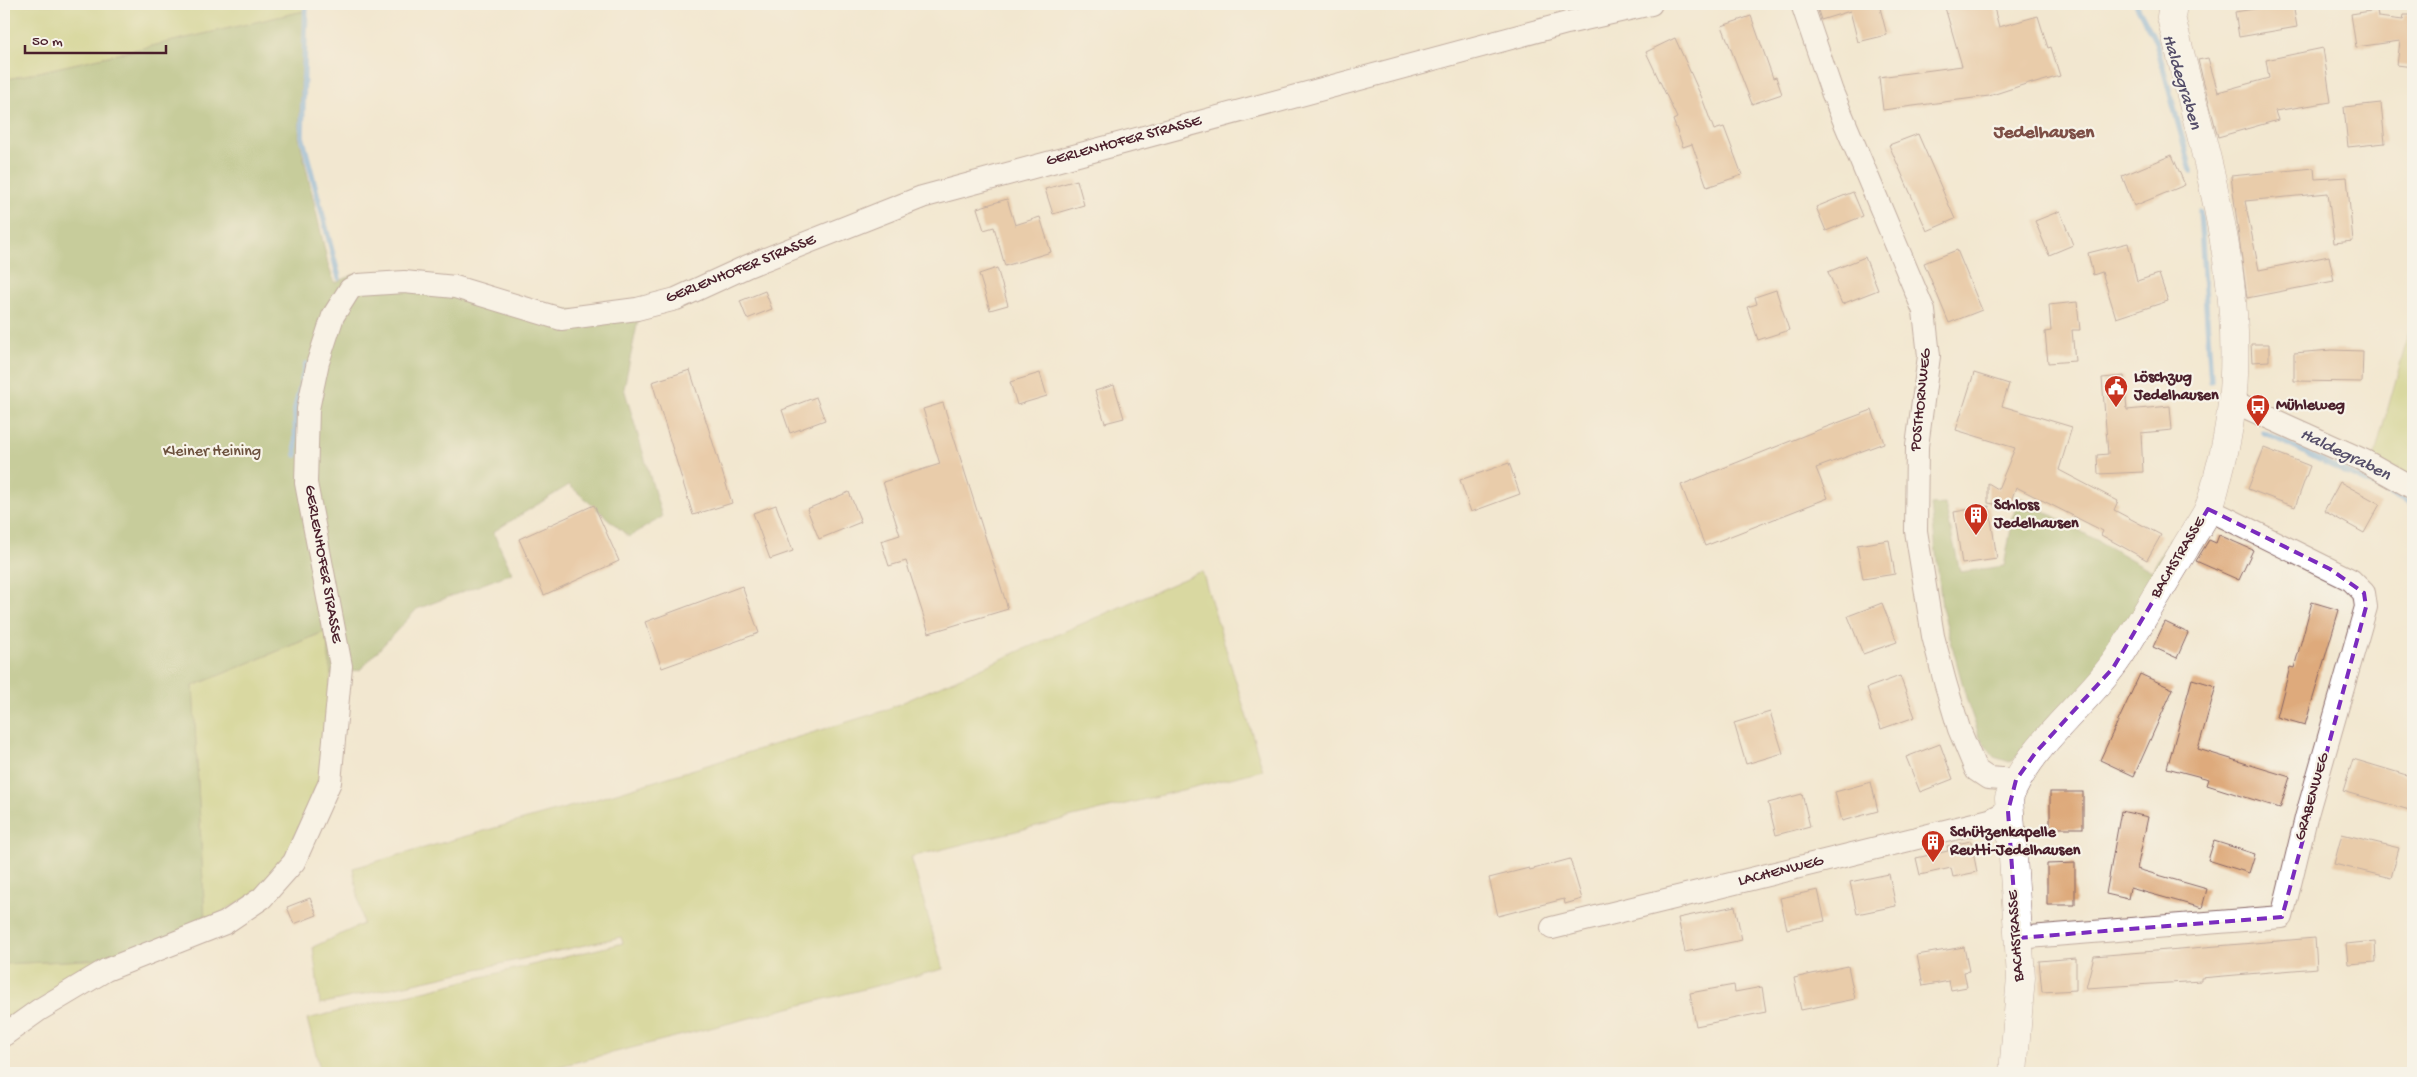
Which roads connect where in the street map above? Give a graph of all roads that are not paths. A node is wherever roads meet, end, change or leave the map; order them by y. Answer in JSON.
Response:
{"nodes":[{"id":1,"x":1651,"y":4,"type":"edge"},
{"id":2,"x":1802,"y":4,"type":"edge"},
{"id":3,"x":2173,"y":4,"type":"edge"},
{"id":4,"x":2234,"y":402,"type":"junction"},
{"id":5,"x":2413,"y":488,"type":"edge"},
{"id":6,"x":2208,"y":509,"type":"junction"},
{"id":7,"x":2016,"y":780,"type":"junction"},
{"id":8,"x":2008,"y":811,"type":"junction"},
{"id":9,"x":1552,"y":928,"type":"dead end"},
{"id":10,"x":2018,"y":938,"type":"junction"},
{"id":11,"x":4,"y":1035,"type":"edge"},
{"id":12,"x":2014,"y":1073,"type":"edge"}],
"edges":[{"from":1,"to":11,"type":"street","name":"GERLENHOFER STRASSE"},
{"from":2,"to":7,"type":"street","name":"POSTHORNWEG"},
{"from":3,"to":4,"type":"street","name":"BACHSTRASSE"},
{"from":4,"to":5,"type":"street"},
{"from":4,"to":6,"type":"street","name":"BACHSTRASSE"},
{"from":6,"to":7,"type":"street","name":"BACHSTRASSE"},
{"from":6,"to":10,"type":"street","name":"GRABENWEG"},
{"from":7,"to":8,"type":"street","name":"BACHSTRASSE"},
{"from":8,"to":9,"type":"street","name":"LACHENWEG"},
{"from":8,"to":10,"type":"street","name":"BACHSTRASSE"},
{"from":10,"to":12,"type":"street","name":"BACHSTRASSE"}]}
